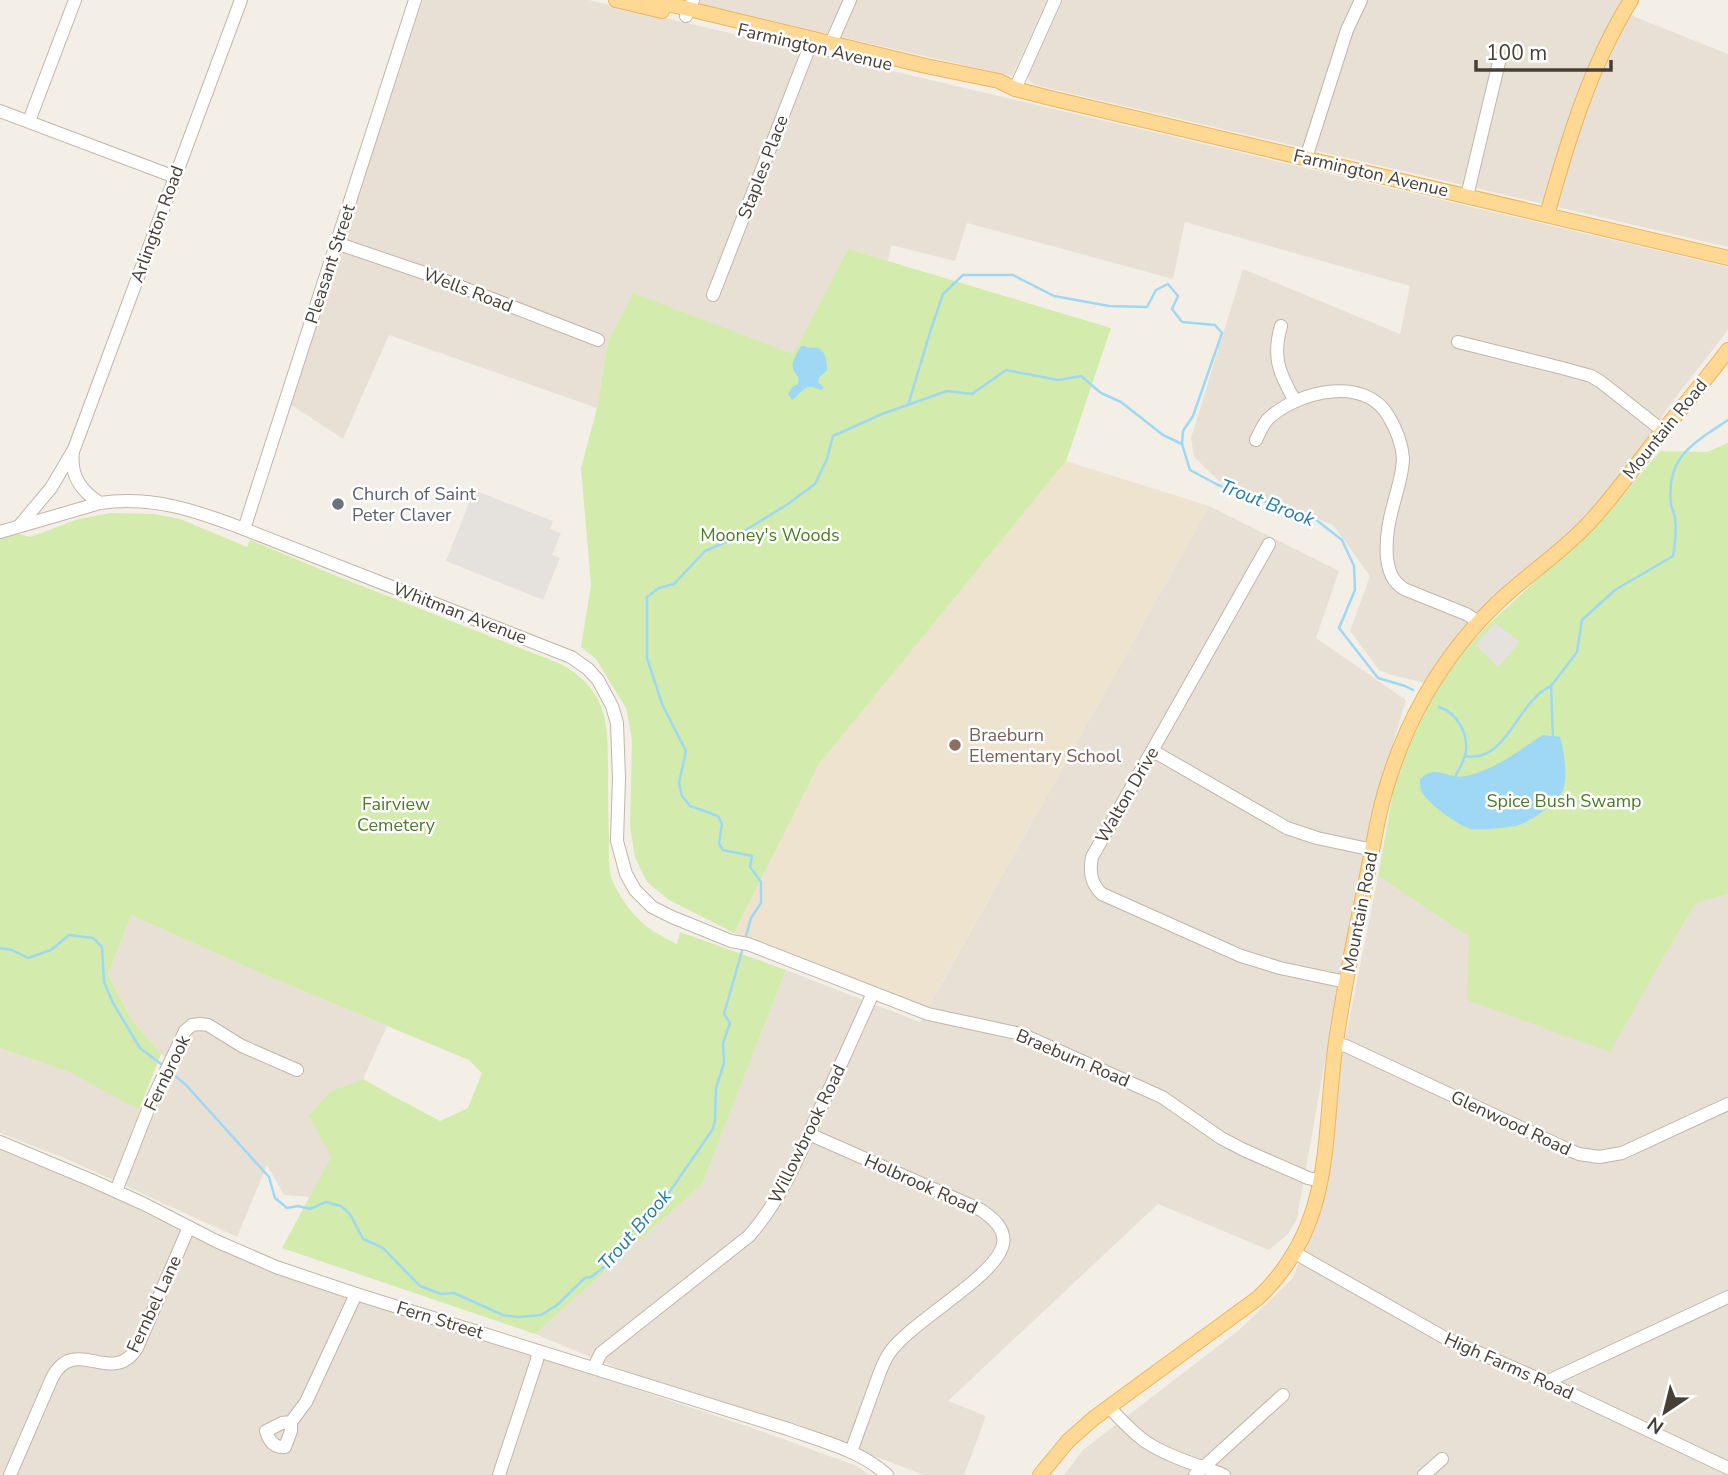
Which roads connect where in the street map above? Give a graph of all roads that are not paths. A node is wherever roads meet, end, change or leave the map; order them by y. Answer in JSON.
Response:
{"nodes":[{"id":1,"x":75,"y":0,"type":"edge"},
{"id":2,"x":242,"y":0,"type":"edge"},
{"id":3,"x":415,"y":0,"type":"edge"},
{"id":4,"x":616,"y":0,"type":"edge"},
{"id":5,"x":651,"y":0,"type":"edge"},
{"id":6,"x":850,"y":0,"type":"edge"},
{"id":7,"x":1055,"y":0,"type":"edge"},
{"id":8,"x":1361,"y":0,"type":"edge"},
{"id":9,"x":1631,"y":0,"type":"edge"},
{"id":10,"x":689,"y":8,"type":"edge"},
{"id":11,"x":811,"y":42,"type":"junction"},
{"id":12,"x":830,"y":46,"type":"junction"},
{"id":13,"x":1500,"y":58,"type":"dead end"},
{"id":14,"x":1014,"y":89,"type":"junction"},
{"id":15,"x":0,"y":111,"type":"edge"},
{"id":16,"x":29,"y":121,"type":"junction"},
{"id":17,"x":1306,"y":158,"type":"junction"},
{"id":18,"x":175,"y":177,"type":"junction"},
{"id":19,"x":1467,"y":196,"type":"junction"},
{"id":20,"x":1547,"y":215,"type":"junction"},
{"id":21,"x":336,"y":243,"type":"junction"},
{"id":22,"x":1728,"y":258,"type":"edge"},
{"id":23,"x":713,"y":295,"type":"dead end"},
{"id":24,"x":1280,"y":326,"type":"dead end"},
{"id":25,"x":598,"y":340,"type":"dead end"},
{"id":26,"x":1458,"y":342,"type":"dead end"},
{"id":27,"x":1728,"y":350,"type":"edge"},
{"id":28,"x":1295,"y":401,"type":"junction"},
{"id":29,"x":1663,"y":430,"type":"junction"},
{"id":30,"x":1256,"y":440,"type":"dead end"},
{"id":31,"x":74,"y":449,"type":"junction"},
{"id":32,"x":100,"y":503,"type":"junction"},
{"id":33,"x":18,"y":527,"type":"junction"},
{"id":34,"x":244,"y":529,"type":"junction"},
{"id":35,"x":0,"y":532,"type":"edge"},
{"id":36,"x":1269,"y":544,"type":"dead end"},
{"id":37,"x":1479,"y":622,"type":"junction"},
{"id":38,"x":1153,"y":751,"type":"junction"},
{"id":39,"x":1373,"y":850,"type":"junction"},
{"id":40,"x":731,"y":942,"type":"joint"},
{"id":41,"x":1346,"y":982,"type":"junction"},
{"id":42,"x":873,"y":993,"type":"junction"},
{"id":43,"x":1336,"y":1044,"type":"junction"},
{"id":44,"x":297,"y":1070,"type":"dead end"},
{"id":45,"x":1728,"y":1104,"type":"edge"},
{"id":46,"x":809,"y":1134,"type":"junction"},
{"id":47,"x":0,"y":1142,"type":"edge"},
{"id":48,"x":1321,"y":1181,"type":"junction"},
{"id":49,"x":116,"y":1191,"type":"junction"},
{"id":50,"x":189,"y":1227,"type":"junction"},
{"id":51,"x":1295,"y":1253,"type":"junction"},
{"id":52,"x":356,"y":1294,"type":"junction"},
{"id":53,"x":1728,"y":1297,"type":"edge"},
{"id":54,"x":538,"y":1351,"type":"junction"},
{"id":55,"x":594,"y":1367,"type":"junction"},
{"id":56,"x":1546,"y":1382,"type":"junction"},
{"id":57,"x":1283,"y":1395,"type":"dead end"},
{"id":58,"x":1109,"y":1406,"type":"junction"},
{"id":59,"x":290,"y":1422,"type":"dead end"},
{"id":60,"x":851,"y":1452,"type":"junction"},
{"id":61,"x":1442,"y":1459,"type":"dead end"},
{"id":62,"x":1728,"y":1468,"type":"edge"},
{"id":63,"x":1199,"y":1471,"type":"edge"},
{"id":64,"x":10,"y":1475,"type":"edge"},
{"id":65,"x":499,"y":1475,"type":"edge"},
{"id":66,"x":887,"y":1475,"type":"edge"},
{"id":67,"x":1040,"y":1475,"type":"edge"},
{"id":68,"x":1224,"y":1475,"type":"edge"},
{"id":69,"x":1424,"y":1475,"type":"edge"}],
"edges":[{"from":1,"to":16,"type":"street"},
{"from":2,"to":18,"type":"street","name":"Arlington Road"},
{"from":3,"to":21,"type":"street","name":"Pleasant Street"},
{"from":4,"to":10,"type":"main road","name":"Farmington Avenue"},
{"from":5,"to":10,"type":"main road","name":"Farmington Avenue"},
{"from":6,"to":12,"type":"street"},
{"from":7,"to":14,"type":"street"},
{"from":8,"to":17,"type":"street"},
{"from":9,"to":20,"type":"main road"},
{"from":10,"to":11,"type":"main road","name":"Farmington Avenue"},
{"from":11,"to":12,"type":"main road","name":"Farmington Avenue"},
{"from":11,"to":23,"type":"street","name":"Staples Place"},
{"from":12,"to":14,"type":"main road","name":"Farmington Avenue"},
{"from":13,"to":19,"type":"street"},
{"from":14,"to":17,"type":"main road","name":"Farmington Avenue"},
{"from":15,"to":16,"type":"street"},
{"from":16,"to":18,"type":"street"},
{"from":17,"to":19,"type":"main road","name":"Farmington Avenue"},
{"from":18,"to":31,"type":"street","name":"Arlington Road"},
{"from":19,"to":20,"type":"main road","name":"Farmington Avenue"},
{"from":20,"to":22,"type":"main road","name":"Farmington Avenue"},
{"from":21,"to":25,"type":"street","name":"Wells Road"},
{"from":21,"to":34,"type":"street","name":"Pleasant Street"},
{"from":24,"to":28,"type":"street"},
{"from":26,"to":29,"type":"street"},
{"from":27,"to":29,"type":"main road","name":"Mountain Road"},
{"from":28,"to":30,"type":"street"},
{"from":28,"to":37,"type":"street"},
{"from":29,"to":37,"type":"main road","name":"Mountain Road"},
{"from":31,"to":32,"type":"street","name":"Arlington Road"},
{"from":31,"to":33,"type":"street","name":"Arlington Road"},
{"from":32,"to":33,"type":"street","name":"Whitman Avenue"},
{"from":32,"to":34,"type":"street","name":"Whitman Avenue"},
{"from":33,"to":35,"type":"street","name":"Whitman Avenue"},
{"from":34,"to":40,"type":"street","name":"Whitman Avenue"},
{"from":36,"to":38,"type":"street","name":"Walton Drive"},
{"from":37,"to":39,"type":"main road","name":"Mountain Road"},
{"from":38,"to":39,"type":"street"},
{"from":38,"to":41,"type":"street","name":"Walton Drive"},
{"from":39,"to":41,"type":"main road","name":"Mountain Road"},
{"from":40,"to":42,"type":"street","name":"Braeburn Road"},
{"from":41,"to":43,"type":"main road","name":"Mountain Road"},
{"from":42,"to":46,"type":"street","name":"Willowbrook Road"},
{"from":42,"to":48,"type":"street","name":"Braeburn Road"},
{"from":43,"to":45,"type":"street","name":"Glenwood Road"},
{"from":43,"to":48,"type":"main road","name":"Mountain Road"},
{"from":44,"to":49,"type":"street","name":"Fernbrook"},
{"from":46,"to":55,"type":"street","name":"Willowbrook Road"},
{"from":46,"to":60,"type":"street","name":"Holbrook Road"},
{"from":47,"to":49,"type":"street","name":"Fern Street"},
{"from":48,"to":51,"type":"main road","name":"Mountain Road"},
{"from":49,"to":50,"type":"street","name":"Fern Street"},
{"from":50,"to":52,"type":"street","name":"Fern Street"},
{"from":50,"to":64,"type":"street","name":"Fernbel Lane"},
{"from":51,"to":56,"type":"street","name":"High Farms Road"},
{"from":51,"to":58,"type":"main road","name":"Mountain Road"},
{"from":52,"to":54,"type":"street","name":"Fern Street"},
{"from":52,"to":59,"type":"street"},
{"from":53,"to":56,"type":"street"},
{"from":54,"to":55,"type":"street","name":"Fern Street"},
{"from":54,"to":65,"type":"street"},
{"from":55,"to":60,"type":"street","name":"Fern Street"},
{"from":56,"to":62,"type":"street","name":"High Farms Road"},
{"from":57,"to":63,"type":"street"},
{"from":58,"to":63,"type":"street"},
{"from":58,"to":67,"type":"main road","name":"Mountain Road"},
{"from":60,"to":66,"type":"street","name":"Fern Street"},
{"from":61,"to":69,"type":"street"},
{"from":63,"to":68,"type":"street"}]}
